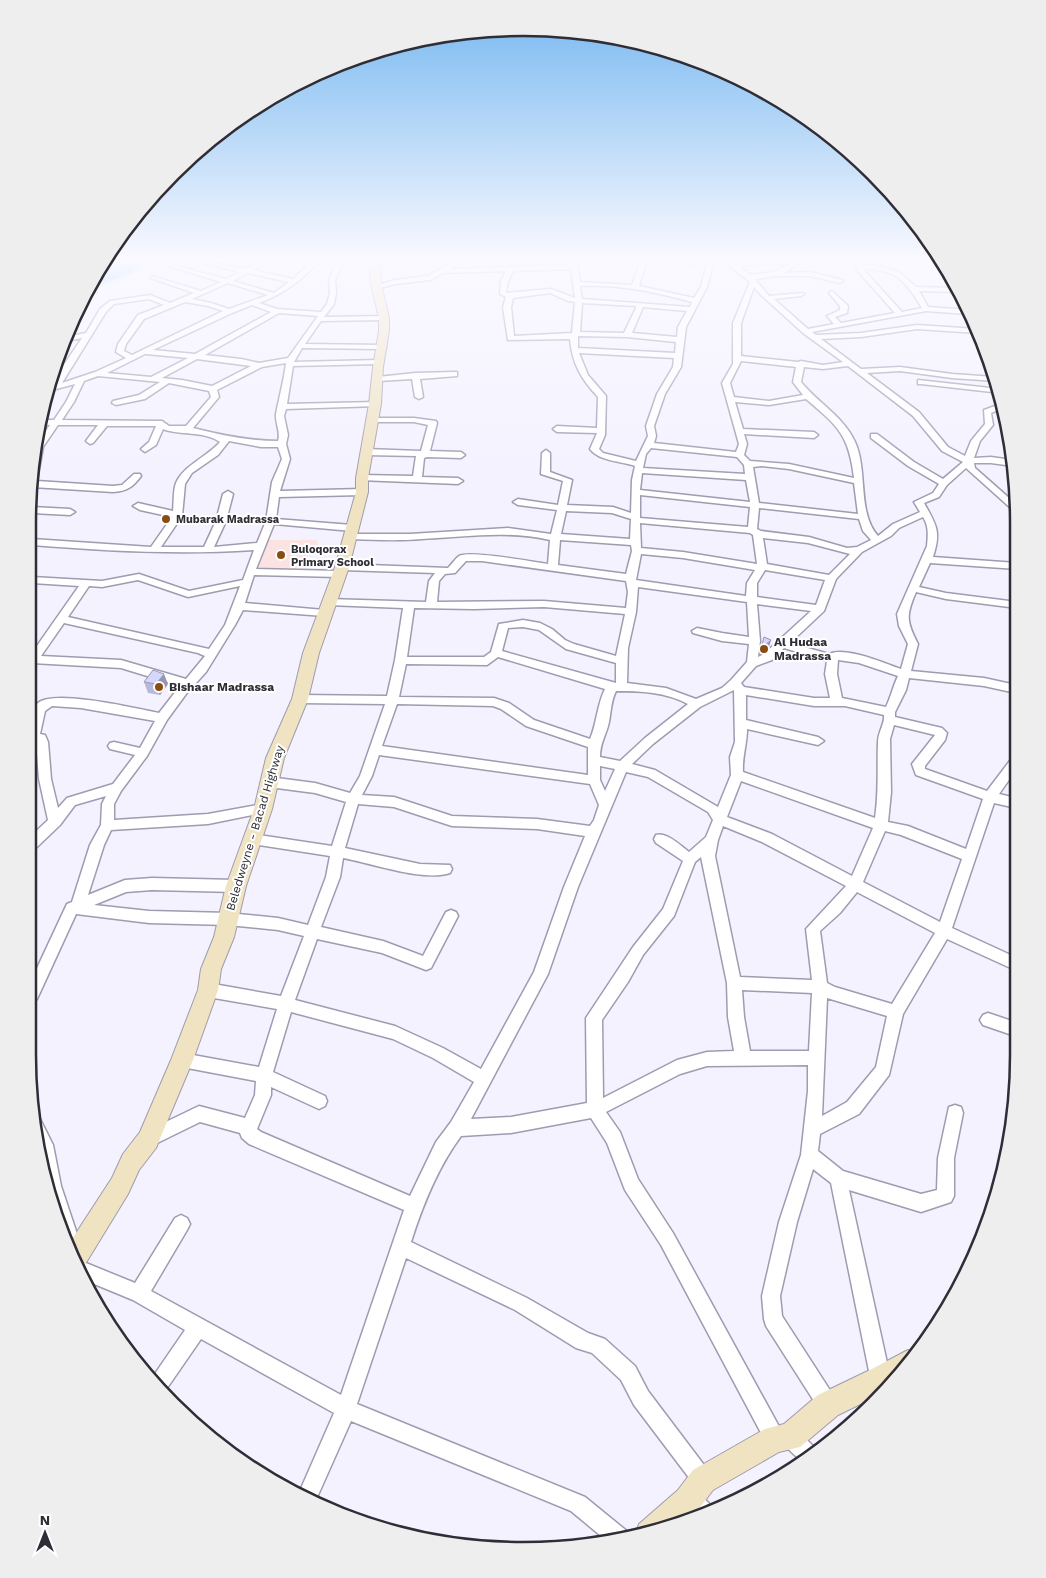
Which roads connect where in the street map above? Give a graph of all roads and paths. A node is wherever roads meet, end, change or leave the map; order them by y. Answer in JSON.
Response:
{"nodes":[{"id":1,"x":128,"y":334,"type":"edge"},
{"id":2,"x":182,"y":334,"type":"edge"},
{"id":3,"x":240,"y":334,"type":"edge"},
{"id":4,"x":309,"y":334,"type":"edge"},
{"id":5,"x":383,"y":334,"type":"edge"},
{"id":6,"x":510,"y":334,"type":"edge"},
{"id":7,"x":681,"y":334,"type":"edge"},
{"id":8,"x":737,"y":334,"type":"edge"},
{"id":9,"x":810,"y":334,"type":"edge"},
{"id":10,"x":872,"y":334,"type":"edge"},
{"id":11,"x":87,"y":335,"type":"joint"},
{"id":12,"x":574,"y":335,"type":"junction"},
{"id":13,"x":627,"y":335,"type":"joint"},
{"id":14,"x":73,"y":337,"type":"edge"},
{"id":15,"x":815,"y":337,"type":"junction"},
{"id":16,"x":680,"y":340,"type":"junction"},
{"id":17,"x":300,"y":346,"type":"junction"},
{"id":18,"x":574,"y":350,"type":"junction"},
{"id":19,"x":144,"y":352,"type":"junction"},
{"id":20,"x":679,"y":356,"type":"junction"},
{"id":21,"x":195,"y":357,"type":"junction"},
{"id":22,"x":133,"y":358,"type":"junction"},
{"id":23,"x":736,"y":358,"type":"junction"},
{"id":24,"x":290,"y":362,"type":"junction"},
{"id":25,"x":380,"y":363,"type":"junction"},
{"id":26,"x":801,"y":363,"type":"junction"},
{"id":27,"x":849,"y":364,"type":"junction"},
{"id":28,"x":258,"y":365,"type":"junction"},
{"id":29,"x":858,"y":371,"type":"junction"},
{"id":30,"x":98,"y":374,"type":"junction"},
{"id":31,"x":454,"y":374,"type":"dead end"},
{"id":32,"x":416,"y":376,"type":"junction"},
{"id":33,"x":987,"y":378,"type":"edge"},
{"id":34,"x":153,"y":379,"type":"junction"},
{"id":35,"x":80,"y":380,"type":"junction"},
{"id":36,"x":169,"y":380,"type":"junction"},
{"id":37,"x":921,"y":382,"type":"dead end"},
{"id":38,"x":56,"y":387,"type":"joint"},
{"id":39,"x":212,"y":389,"type":"junction"},
{"id":40,"x":991,"y":390,"type":"edge"},
{"id":41,"x":808,"y":396,"type":"junction"},
{"id":42,"x":419,"y":397,"type":"dead end"},
{"id":43,"x":729,"y":399,"type":"junction"},
{"id":44,"x":116,"y":403,"type":"dead end"},
{"id":45,"x":281,"y":406,"type":"junction"},
{"id":46,"x":996,"y":408,"type":"edge"},
{"id":47,"x":374,"y":412,"type":"junction"},
{"id":48,"x":160,"y":415,"type":"dead end"},
{"id":49,"x":47,"y":422,"type":"edge"},
{"id":50,"x":55,"y":422,"type":"junction"},
{"id":51,"x":105,"y":423,"type":"junction"},
{"id":52,"x":162,"y":424,"type":"junction"},
{"id":53,"x":188,"y":428,"type":"junction"},
{"id":54,"x":557,"y":429,"type":"dead end"},
{"id":55,"x":600,"y":431,"type":"junction"},
{"id":56,"x":738,"y":431,"type":"junction"},
{"id":57,"x":814,"y":435,"type":"dead end"},
{"id":58,"x":874,"y":436,"type":"dead end"},
{"id":59,"x":218,"y":437,"type":"junction"},
{"id":60,"x":44,"y":440,"type":"edge"},
{"id":61,"x":90,"y":441,"type":"dead end"},
{"id":62,"x":282,"y":444,"type":"junction"},
{"id":63,"x":649,"y":445,"type":"junction"},
{"id":64,"x":145,"y":449,"type":"dead end"},
{"id":65,"x":366,"y":452,"type":"junction"},
{"id":66,"x":546,"y":453,"type":"dead end"},
{"id":67,"x":425,"y":454,"type":"junction"},
{"id":68,"x":461,"y":455,"type":"dead end"},
{"id":69,"x":740,"y":455,"type":"junction"},
{"id":70,"x":969,"y":461,"type":"junction"},
{"id":71,"x":1006,"y":462,"type":"edge"},
{"id":72,"x":748,"y":464,"type":"junction"},
{"id":73,"x":639,"y":467,"type":"junction"},
{"id":74,"x":137,"y":476,"type":"dead end"},
{"id":75,"x":749,"y":477,"type":"junction"},
{"id":76,"x":417,"y":479,"type":"junction"},
{"id":77,"x":458,"y":481,"type":"dead end"},
{"id":78,"x":858,"y":481,"type":"junction"},
{"id":79,"x":38,"y":483,"type":"edge"},
{"id":80,"x":944,"y":483,"type":"junction"},
{"id":81,"x":362,"y":485,"type":"junction"},
{"id":82,"x":636,"y":492,"type":"junction"},
{"id":83,"x":228,"y":494,"type":"dead end"},
{"id":84,"x":276,"y":494,"type":"junction"},
{"id":85,"x":518,"y":502,"type":"dead end"},
{"id":86,"x":1009,"y":502,"type":"edge"},
{"id":87,"x":755,"y":504,"type":"junction"},
{"id":88,"x":138,"y":506,"type":"dead end"},
{"id":89,"x":563,"y":508,"type":"junction"},
{"id":90,"x":36,"y":510,"type":"edge"},
{"id":91,"x":70,"y":512,"type":"dead end"},
{"id":92,"x":925,"y":514,"type":"junction"},
{"id":93,"x":177,"y":516,"type":"junction"},
{"id":94,"x":864,"y":517,"type":"junction"},
{"id":95,"x":635,"y":518,"type":"junction"},
{"id":96,"x":270,"y":522,"type":"junction"},
{"id":97,"x":409,"y":527,"type":"dead end"},
{"id":98,"x":352,"y":532,"type":"junction"},
{"id":99,"x":755,"y":532,"type":"junction"},
{"id":100,"x":406,"y":537,"type":"junction"},
{"id":101,"x":556,"y":538,"type":"junction"},
{"id":102,"x":876,"y":540,"type":"junction"},
{"id":103,"x":36,"y":542,"type":"edge"},
{"id":104,"x":262,"y":546,"type":"junction"},
{"id":105,"x":636,"y":546,"type":"junction"},
{"id":106,"x":154,"y":550,"type":"junction"},
{"id":107,"x":208,"y":550,"type":"junction"},
{"id":108,"x":859,"y":550,"type":"junction"},
{"id":109,"x":926,"y":560,"type":"junction"},
{"id":110,"x":1010,"y":566,"type":"edge"},
{"id":111,"x":762,"y":567,"type":"junction"},
{"id":112,"x":553,"y":568,"type":"junction"},
{"id":113,"x":341,"y":571,"type":"junction"},
{"id":114,"x":442,"y":571,"type":"junction"},
{"id":115,"x":251,"y":572,"type":"junction"},
{"id":116,"x":831,"y":578,"type":"junction"},
{"id":117,"x":36,"y":580,"type":"edge"},
{"id":118,"x":632,"y":580,"type":"junction"},
{"id":119,"x":246,"y":582,"type":"junction"},
{"id":120,"x":86,"y":583,"type":"junction"},
{"id":121,"x":912,"y":588,"type":"junction"},
{"id":122,"x":752,"y":599,"type":"junction"},
{"id":123,"x":1010,"y":603,"type":"edge"},
{"id":124,"x":431,"y":605,"type":"junction"},
{"id":125,"x":239,"y":606,"type":"junction"},
{"id":126,"x":409,"y":606,"type":"junction"},
{"id":127,"x":326,"y":608,"type":"junction"},
{"id":128,"x":820,"y":609,"type":"junction"},
{"id":129,"x":630,"y":612,"type":"junction"},
{"id":130,"x":62,"y":619,"type":"junction"},
{"id":131,"x":697,"y":631,"type":"dead end"},
{"id":132,"x":755,"y":640,"type":"junction"},
{"id":133,"x":781,"y":643,"type":"junction"},
{"id":134,"x":496,"y":653,"type":"junction"},
{"id":135,"x":36,"y":654,"type":"edge"},
{"id":136,"x":211,"y":654,"type":"junction"},
{"id":137,"x":36,"y":659,"type":"edge"},
{"id":138,"x":833,"y":659,"type":"junction"},
{"id":139,"x":402,"y":660,"type":"junction"},
{"id":140,"x":623,"y":661,"type":"junction"},
{"id":141,"x":752,"y":663,"type":"junction"},
{"id":142,"x":905,"y":674,"type":"junction"},
{"id":143,"x":188,"y":684,"type":"junction"},
{"id":144,"x":617,"y":687,"type":"junction"},
{"id":145,"x":738,"y":687,"type":"junction"},
{"id":146,"x":1010,"y":688,"type":"edge"},
{"id":147,"x":300,"y":699,"type":"junction"},
{"id":148,"x":392,"y":701,"type":"junction"},
{"id":149,"x":837,"y":703,"type":"junction"},
{"id":150,"x":696,"y":704,"type":"junction"},
{"id":151,"x":889,"y":716,"type":"junction"},
{"id":152,"x":162,"y":718,"type":"junction"},
{"id":153,"x":740,"y":723,"type":"junction"},
{"id":154,"x":36,"y":724,"type":"edge"},
{"id":155,"x":36,"y":738,"type":"edge"},
{"id":156,"x":818,"y":741,"type":"dead end"},
{"id":157,"x":594,"y":745,"type":"junction"},
{"id":158,"x":114,"y":746,"type":"dead end"},
{"id":159,"x":376,"y":750,"type":"junction"},
{"id":160,"x":144,"y":753,"type":"junction"},
{"id":161,"x":37,"y":756,"type":"edge"},
{"id":162,"x":594,"y":760,"type":"junction"},
{"id":163,"x":623,"y":766,"type":"junction"},
{"id":164,"x":1010,"y":769,"type":"edge"},
{"id":165,"x":737,"y":775,"type":"junction"},
{"id":166,"x":594,"y":780,"type":"junction"},
{"id":167,"x":269,"y":782,"type":"junction"},
{"id":168,"x":116,"y":788,"type":"junction"},
{"id":169,"x":990,"y":797,"type":"junction"},
{"id":170,"x":352,"y":799,"type":"junction"},
{"id":171,"x":1010,"y":802,"type":"edge"},
{"id":172,"x":605,"y":805,"type":"junction"},
{"id":173,"x":263,"y":808,"type":"junction"},
{"id":174,"x":720,"y":820,"type":"junction"},
{"id":175,"x":55,"y":821,"type":"junction"},
{"id":176,"x":881,"y":824,"type":"junction"},
{"id":177,"x":107,"y":825,"type":"junction"},
{"id":178,"x":593,"y":832,"type":"junction"},
{"id":179,"x":36,"y":839,"type":"edge"},
{"id":180,"x":252,"y":839,"type":"junction"},
{"id":181,"x":661,"y":839,"type":"dead end"},
{"id":182,"x":711,"y":840,"type":"junction"},
{"id":183,"x":337,"y":853,"type":"junction"},
{"id":184,"x":969,"y":856,"type":"junction"},
{"id":185,"x":690,"y":859,"type":"junction"},
{"id":186,"x":445,"y":868,"type":"dead end"},
{"id":187,"x":855,"y":885,"type":"junction"},
{"id":188,"x":236,"y":886,"type":"junction"},
{"id":189,"x":75,"y":907,"type":"junction"},
{"id":190,"x":452,"y":916,"type":"dead end"},
{"id":191,"x":228,"y":919,"type":"junction"},
{"id":192,"x":312,"y":931,"type":"junction"},
{"id":193,"x":944,"y":931,"type":"junction"},
{"id":194,"x":1010,"y":962,"type":"edge"},
{"id":195,"x":734,"y":983,"type":"junction"},
{"id":196,"x":36,"y":986,"type":"edge"},
{"id":197,"x":820,"y":987,"type":"junction"},
{"id":198,"x":208,"y":990,"type":"junction"},
{"id":199,"x":286,"y":1004,"type":"junction"},
{"id":200,"x":896,"y":1012,"type":"junction"},
{"id":201,"x":988,"y":1020,"type":"dead end"},
{"id":202,"x":1010,"y":1027,"type":"edge"},
{"id":203,"x":743,"y":1058,"type":"junction"},
{"id":204,"x":816,"y":1058,"type":"junction"},
{"id":205,"x":182,"y":1060,"type":"junction"},
{"id":206,"x":264,"y":1076,"type":"junction"},
{"id":207,"x":484,"y":1079,"type":"junction"},
{"id":208,"x":319,"y":1101,"type":"dead end"},
{"id":209,"x":595,"y":1109,"type":"junction"},
{"id":210,"x":955,"y":1113,"type":"dead end"},
{"id":211,"x":249,"y":1127,"type":"junction"},
{"id":212,"x":457,"y":1128,"type":"junction"},
{"id":213,"x":812,"y":1130,"type":"junction"},
{"id":214,"x":148,"y":1140,"type":"junction"},
{"id":215,"x":809,"y":1155,"type":"junction"},
{"id":216,"x":838,"y":1178,"type":"junction"},
{"id":217,"x":414,"y":1206,"type":"junction"},
{"id":218,"x":181,"y":1224,"type":"dead end"},
{"id":219,"x":401,"y":1246,"type":"junction"},
{"id":220,"x":80,"y":1256,"type":"edge"},
{"id":221,"x":84,"y":1264,"type":"edge"},
{"id":222,"x":139,"y":1294,"type":"junction"},
{"id":223,"x":199,"y":1326,"type":"junction"},
{"id":224,"x":162,"y":1381,"type":"edge"},
{"id":225,"x":883,"y":1382,"type":"edge"},
{"id":226,"x":880,"y":1386,"type":"edge"},
{"id":227,"x":828,"y":1405,"type":"junction"},
{"id":228,"x":346,"y":1409,"type":"junction"},
{"id":229,"x":783,"y":1438,"type":"junction"},
{"id":230,"x":804,"y":1452,"type":"edge"},
{"id":231,"x":309,"y":1493,"type":"edge"},
{"id":232,"x":698,"y":1497,"type":"edge"},
{"id":233,"x":669,"y":1519,"type":"edge"},
{"id":234,"x":613,"y":1533,"type":"edge"}],
"edges":[{"from":1,"to":22,"type":"street"},
{"from":2,"to":19,"type":"street"},
{"from":3,"to":21,"type":"street"},
{"from":4,"to":17,"type":"street"},
{"from":5,"to":25,"type":"street","name":"Beledweyne - Bacad Highway"},
{"from":6,"to":12,"type":"street"},
{"from":7,"to":16,"type":"street"},
{"from":8,"to":23,"type":"street"},
{"from":9,"to":15,"type":"street"},
{"from":10,"to":15,"type":"street"},
{"from":11,"to":14,"type":"street"},
{"from":11,"to":38,"type":"street"},
{"from":12,"to":13,"type":"street"},
{"from":12,"to":18,"type":"street"},
{"from":13,"to":16,"type":"street"},
{"from":15,"to":27,"type":"street"},
{"from":16,"to":20,"type":"street"},
{"from":17,"to":24,"type":"street"},
{"from":17,"to":25,"type":"street"},
{"from":18,"to":20,"type":"street"},
{"from":18,"to":55,"type":"street"},
{"from":19,"to":21,"type":"street"},
{"from":19,"to":22,"type":"street"},
{"from":20,"to":63,"type":"street"},
{"from":21,"to":28,"type":"street"},
{"from":21,"to":34,"type":"street"},
{"from":22,"to":30,"type":"street"},
{"from":23,"to":26,"type":"street"},
{"from":23,"to":43,"type":"street"},
{"from":24,"to":25,"type":"street"},
{"from":24,"to":28,"type":"street"},
{"from":24,"to":45,"type":"street"},
{"from":25,"to":32,"type":"street"},
{"from":25,"to":47,"type":"street","name":"Beledweyne - Bacad Highway"},
{"from":26,"to":27,"type":"street"},
{"from":26,"to":41,"type":"street"},
{"from":27,"to":29,"type":"street"},
{"from":28,"to":39,"type":"street"},
{"from":29,"to":33,"type":"street"},
{"from":29,"to":70,"type":"street"},
{"from":30,"to":34,"type":"street"},
{"from":30,"to":35,"type":"street"},
{"from":31,"to":32,"type":"street"},
{"from":32,"to":42,"type":"street"},
{"from":34,"to":36,"type":"street"},
{"from":35,"to":38,"type":"street"},
{"from":35,"to":50,"type":"street"},
{"from":36,"to":39,"type":"street"},
{"from":36,"to":44,"type":"street"},
{"from":37,"to":40,"type":"street"},
{"from":39,"to":53,"type":"street"},
{"from":41,"to":43,"type":"street"},
{"from":41,"to":78,"type":"street"},
{"from":43,"to":56,"type":"street"},
{"from":45,"to":47,"type":"street"},
{"from":45,"to":62,"type":"street"},
{"from":46,"to":70,"type":"street"},
{"from":47,"to":65,"type":"street","name":"Beledweyne - Bacad Highway"},
{"from":47,"to":67,"type":"street"},
{"from":48,"to":52,"type":"street"},
{"from":49,"to":50,"type":"street"},
{"from":50,"to":51,"type":"street"},
{"from":50,"to":60,"type":"street"},
{"from":51,"to":52,"type":"street"},
{"from":51,"to":61,"type":"street"},
{"from":52,"to":53,"type":"street"},
{"from":52,"to":64,"type":"street"},
{"from":53,"to":59,"type":"street"},
{"from":54,"to":55,"type":"street"},
{"from":55,"to":73,"type":"street"},
{"from":56,"to":57,"type":"street"},
{"from":56,"to":69,"type":"street"},
{"from":58,"to":80,"type":"street"},
{"from":59,"to":62,"type":"street"},
{"from":59,"to":93,"type":"street"},
{"from":62,"to":84,"type":"street"},
{"from":63,"to":69,"type":"street"},
{"from":63,"to":73,"type":"street"},
{"from":65,"to":67,"type":"street"},
{"from":65,"to":81,"type":"street","name":"Beledweyne - Bacad Highway"},
{"from":66,"to":89,"type":"street"},
{"from":67,"to":68,"type":"street"},
{"from":67,"to":76,"type":"street"},
{"from":69,"to":72,"type":"street"},
{"from":70,"to":71,"type":"street"},
{"from":70,"to":80,"type":"street"},
{"from":70,"to":86,"type":"street"},
{"from":72,"to":75,"type":"street"},
{"from":72,"to":78,"type":"street"},
{"from":73,"to":75,"type":"street"},
{"from":73,"to":82,"type":"street"},
{"from":74,"to":79,"type":"street"},
{"from":75,"to":87,"type":"street"},
{"from":76,"to":77,"type":"street"},
{"from":76,"to":81,"type":"street"},
{"from":78,"to":94,"type":"street"},
{"from":80,"to":92,"type":"street"},
{"from":81,"to":84,"type":"street"},
{"from":81,"to":98,"type":"street","name":"Beledweyne - Bacad Highway"},
{"from":82,"to":87,"type":"street"},
{"from":82,"to":95,"type":"street"},
{"from":83,"to":107,"type":"street"},
{"from":84,"to":96,"type":"street"},
{"from":85,"to":89,"type":"street"},
{"from":87,"to":94,"type":"street"},
{"from":87,"to":99,"type":"street"},
{"from":88,"to":93,"type":"street"},
{"from":89,"to":95,"type":"street"},
{"from":89,"to":101,"type":"street"},
{"from":90,"to":91,"type":"street"},
{"from":92,"to":102,"type":"street"},
{"from":92,"to":109,"type":"street"},
{"from":93,"to":106,"type":"street"},
{"from":94,"to":102,"type":"street"},
{"from":95,"to":99,"type":"street"},
{"from":95,"to":105,"type":"street"},
{"from":96,"to":98,"type":"street"},
{"from":96,"to":104,"type":"street"},
{"from":97,"to":100,"type":"street"},
{"from":98,"to":100,"type":"street"},
{"from":98,"to":113,"type":"street","name":"Beledweyne - Bacad Highway"},
{"from":99,"to":108,"type":"street"},
{"from":99,"to":111,"type":"street"},
{"from":100,"to":101,"type":"street"},
{"from":101,"to":105,"type":"street"},
{"from":101,"to":112,"type":"street"},
{"from":102,"to":108,"type":"street"},
{"from":103,"to":106,"type":"street"},
{"from":104,"to":107,"type":"street"},
{"from":104,"to":115,"type":"street"},
{"from":105,"to":111,"type":"street"},
{"from":105,"to":118,"type":"street"},
{"from":106,"to":107,"type":"street"},
{"from":108,"to":116,"type":"street"},
{"from":109,"to":110,"type":"street"},
{"from":109,"to":121,"type":"street"},
{"from":111,"to":116,"type":"street"},
{"from":111,"to":122,"type":"street"},
{"from":112,"to":114,"type":"street"},
{"from":112,"to":118,"type":"street"},
{"from":113,"to":114,"type":"street"},
{"from":113,"to":115,"type":"street"},
{"from":113,"to":127,"type":"street","name":"Beledweyne - Bacad Highway"},
{"from":114,"to":124,"type":"street"},
{"from":115,"to":119,"type":"street"},
{"from":116,"to":128,"type":"street"},
{"from":117,"to":120,"type":"street"},
{"from":118,"to":122,"type":"street"},
{"from":118,"to":129,"type":"street"},
{"from":119,"to":120,"type":"street"},
{"from":119,"to":125,"type":"street"},
{"from":120,"to":130,"type":"street"},
{"from":121,"to":123,"type":"street"},
{"from":121,"to":142,"type":"street"},
{"from":122,"to":128,"type":"street"},
{"from":122,"to":132,"type":"street"},
{"from":124,"to":126,"type":"street"},
{"from":124,"to":129,"type":"street"},
{"from":125,"to":127,"type":"street"},
{"from":125,"to":136,"type":"street"},
{"from":126,"to":127,"type":"street"},
{"from":126,"to":139,"type":"street"},
{"from":127,"to":147,"type":"street","name":"Beledweyne - Bacad Highway"},
{"from":128,"to":133,"type":"street"},
{"from":129,"to":140,"type":"street"},
{"from":130,"to":135,"type":"street"},
{"from":130,"to":136,"type":"street"},
{"from":131,"to":132,"type":"street"},
{"from":132,"to":141,"type":"street"},
{"from":133,"to":138,"type":"street"},
{"from":133,"to":141,"type":"street"},
{"from":134,"to":139,"type":"street"},
{"from":134,"to":140,"type":"street"},
{"from":134,"to":144,"type":"street"},
{"from":136,"to":143,"type":"street"},
{"from":137,"to":143,"type":"street"},
{"from":138,"to":142,"type":"street"},
{"from":138,"to":149,"type":"street"},
{"from":139,"to":148,"type":"street"},
{"from":140,"to":144,"type":"street"},
{"from":141,"to":145,"type":"street"},
{"from":142,"to":146,"type":"street"},
{"from":142,"to":151,"type":"street"},
{"from":143,"to":152,"type":"street"},
{"from":144,"to":150,"type":"street"},
{"from":144,"to":157,"type":"street"},
{"from":145,"to":149,"type":"street"},
{"from":145,"to":150,"type":"street"},
{"from":145,"to":153,"type":"street"},
{"from":147,"to":148,"type":"street"},
{"from":147,"to":167,"type":"street","name":"Beledweyne - Bacad Highway"},
{"from":148,"to":157,"type":"street"},
{"from":148,"to":159,"type":"street"},
{"from":149,"to":151,"type":"street"},
{"from":150,"to":163,"type":"street"},
{"from":151,"to":169,"type":"street"},
{"from":151,"to":176,"type":"street"},
{"from":152,"to":154,"type":"street"},
{"from":152,"to":160,"type":"street"},
{"from":153,"to":156,"type":"street"},
{"from":153,"to":165,"type":"street"},
{"from":155,"to":161,"type":"street"},
{"from":157,"to":162,"type":"street"},
{"from":158,"to":160,"type":"street"},
{"from":159,"to":166,"type":"street"},
{"from":159,"to":170,"type":"street"},
{"from":160,"to":168,"type":"street"},
{"from":161,"to":175,"type":"street"},
{"from":162,"to":163,"type":"street"},
{"from":162,"to":166,"type":"street"},
{"from":163,"to":172,"type":"street"},
{"from":163,"to":174,"type":"street"},
{"from":164,"to":169,"type":"street"},
{"from":165,"to":174,"type":"street"},
{"from":165,"to":176,"type":"street"},
{"from":166,"to":172,"type":"street"},
{"from":167,"to":170,"type":"street"},
{"from":167,"to":173,"type":"street","name":"Beledweyne - Bacad Highway"},
{"from":168,"to":175,"type":"street"},
{"from":168,"to":177,"type":"street"},
{"from":169,"to":171,"type":"street"},
{"from":169,"to":184,"type":"street"},
{"from":170,"to":178,"type":"street"},
{"from":170,"to":183,"type":"street"},
{"from":172,"to":178,"type":"street"},
{"from":173,"to":177,"type":"street"},
{"from":173,"to":180,"type":"street","name":"Beledweyne - Bacad Highway"},
{"from":174,"to":182,"type":"street"},
{"from":174,"to":187,"type":"street"},
{"from":175,"to":179,"type":"street"},
{"from":176,"to":184,"type":"street"},
{"from":176,"to":187,"type":"street"},
{"from":177,"to":189,"type":"street"},
{"from":178,"to":207,"type":"street"},
{"from":180,"to":183,"type":"street"},
{"from":180,"to":188,"type":"street","name":"Beledweyne - Bacad Highway"},
{"from":181,"to":185,"type":"street"},
{"from":182,"to":185,"type":"street"},
{"from":182,"to":195,"type":"street"},
{"from":183,"to":186,"type":"street"},
{"from":183,"to":192,"type":"street"},
{"from":184,"to":193,"type":"street"},
{"from":185,"to":209,"type":"street"},
{"from":187,"to":193,"type":"street"},
{"from":187,"to":197,"type":"street"},
{"from":188,"to":189,"type":"street"},
{"from":188,"to":191,"type":"street","name":"Beledweyne - Bacad Highway"},
{"from":189,"to":191,"type":"street"},
{"from":189,"to":196,"type":"street"},
{"from":190,"to":192,"type":"street"},
{"from":191,"to":192,"type":"street"},
{"from":191,"to":198,"type":"street","name":"Beledweyne - Bacad Highway"},
{"from":192,"to":199,"type":"street"},
{"from":193,"to":194,"type":"street"},
{"from":193,"to":200,"type":"street"},
{"from":195,"to":197,"type":"street"},
{"from":195,"to":203,"type":"street"},
{"from":197,"to":200,"type":"street"},
{"from":197,"to":204,"type":"street"},
{"from":198,"to":199,"type":"street"},
{"from":198,"to":205,"type":"street","name":"Beledweyne - Bacad Highway"},
{"from":199,"to":206,"type":"street"},
{"from":199,"to":207,"type":"street"},
{"from":200,"to":213,"type":"street"},
{"from":201,"to":202,"type":"street"},
{"from":203,"to":204,"type":"street"},
{"from":203,"to":209,"type":"street"},
{"from":204,"to":213,"type":"street"},
{"from":205,"to":206,"type":"street"},
{"from":205,"to":214,"type":"street","name":"Beledweyne - Bacad Highway"},
{"from":206,"to":208,"type":"street"},
{"from":206,"to":211,"type":"street"},
{"from":207,"to":212,"type":"street"},
{"from":209,"to":212,"type":"street"},
{"from":209,"to":229,"type":"street"},
{"from":210,"to":216,"type":"street"},
{"from":211,"to":214,"type":"street"},
{"from":211,"to":217,"type":"street"},
{"from":212,"to":217,"type":"street"},
{"from":213,"to":215,"type":"street"},
{"from":214,"to":220,"type":"street","name":"Beledweyne - Bacad Highway"},
{"from":215,"to":216,"type":"street"},
{"from":215,"to":227,"type":"street"},
{"from":216,"to":225,"type":"street"},
{"from":217,"to":219,"type":"street"},
{"from":218,"to":222,"type":"street"},
{"from":219,"to":228,"type":"street"},
{"from":219,"to":232,"type":"street"},
{"from":221,"to":222,"type":"street"},
{"from":222,"to":223,"type":"street"},
{"from":223,"to":224,"type":"street"},
{"from":223,"to":228,"type":"street"},
{"from":226,"to":227,"type":"street"},
{"from":227,"to":229,"type":"street"},
{"from":228,"to":231,"type":"street"},
{"from":228,"to":234,"type":"street"},
{"from":229,"to":230,"type":"street"},
{"from":229,"to":232,"type":"street"},
{"from":232,"to":233,"type":"street"}]}
